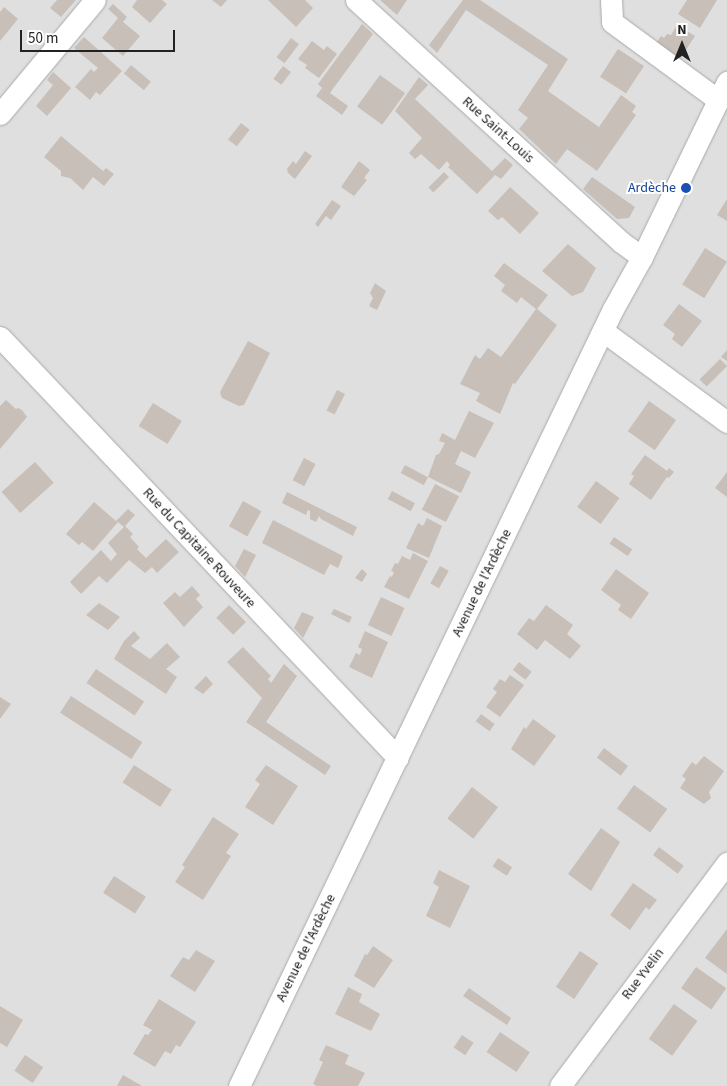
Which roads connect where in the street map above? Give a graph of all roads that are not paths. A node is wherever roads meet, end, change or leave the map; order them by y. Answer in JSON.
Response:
{"nodes":[{"id":1,"x":95,"y":0,"type":"edge"},
{"id":2,"x":356,"y":0,"type":"edge"},
{"id":3,"x":610,"y":0,"type":"edge"},
{"id":4,"x":723,"y":91,"type":"edge"},
{"id":5,"x":0,"y":114,"type":"edge"},
{"id":6,"x":642,"y":257,"type":"junction"},
{"id":7,"x":603,"y":331,"type":"junction"},
{"id":8,"x":0,"y":337,"type":"edge"},
{"id":9,"x":727,"y":422,"type":"edge"},
{"id":10,"x":398,"y":758,"type":"junction"},
{"id":11,"x":727,"y":863,"type":"edge"},
{"id":12,"x":239,"y":1086,"type":"edge"},
{"id":13,"x":560,"y":1086,"type":"edge"}],
"edges":[{"from":1,"to":5,"type":"street"},
{"from":2,"to":6,"type":"street","name":"Rue Saint-Louis"},
{"from":3,"to":4,"type":"street"},
{"from":4,"to":6,"type":"street","name":"Avenue de l'Ardèche"},
{"from":6,"to":7,"type":"street","name":"Avenue de l'Ardèche"},
{"from":7,"to":9,"type":"street"},
{"from":7,"to":10,"type":"street","name":"Avenue de l'Ardèche"},
{"from":8,"to":10,"type":"street","name":"Rue du Capitaine Rouveure"},
{"from":10,"to":12,"type":"street","name":"Avenue de l'Ardèche"},
{"from":11,"to":13,"type":"street","name":"Rue Yvelin"}]}
